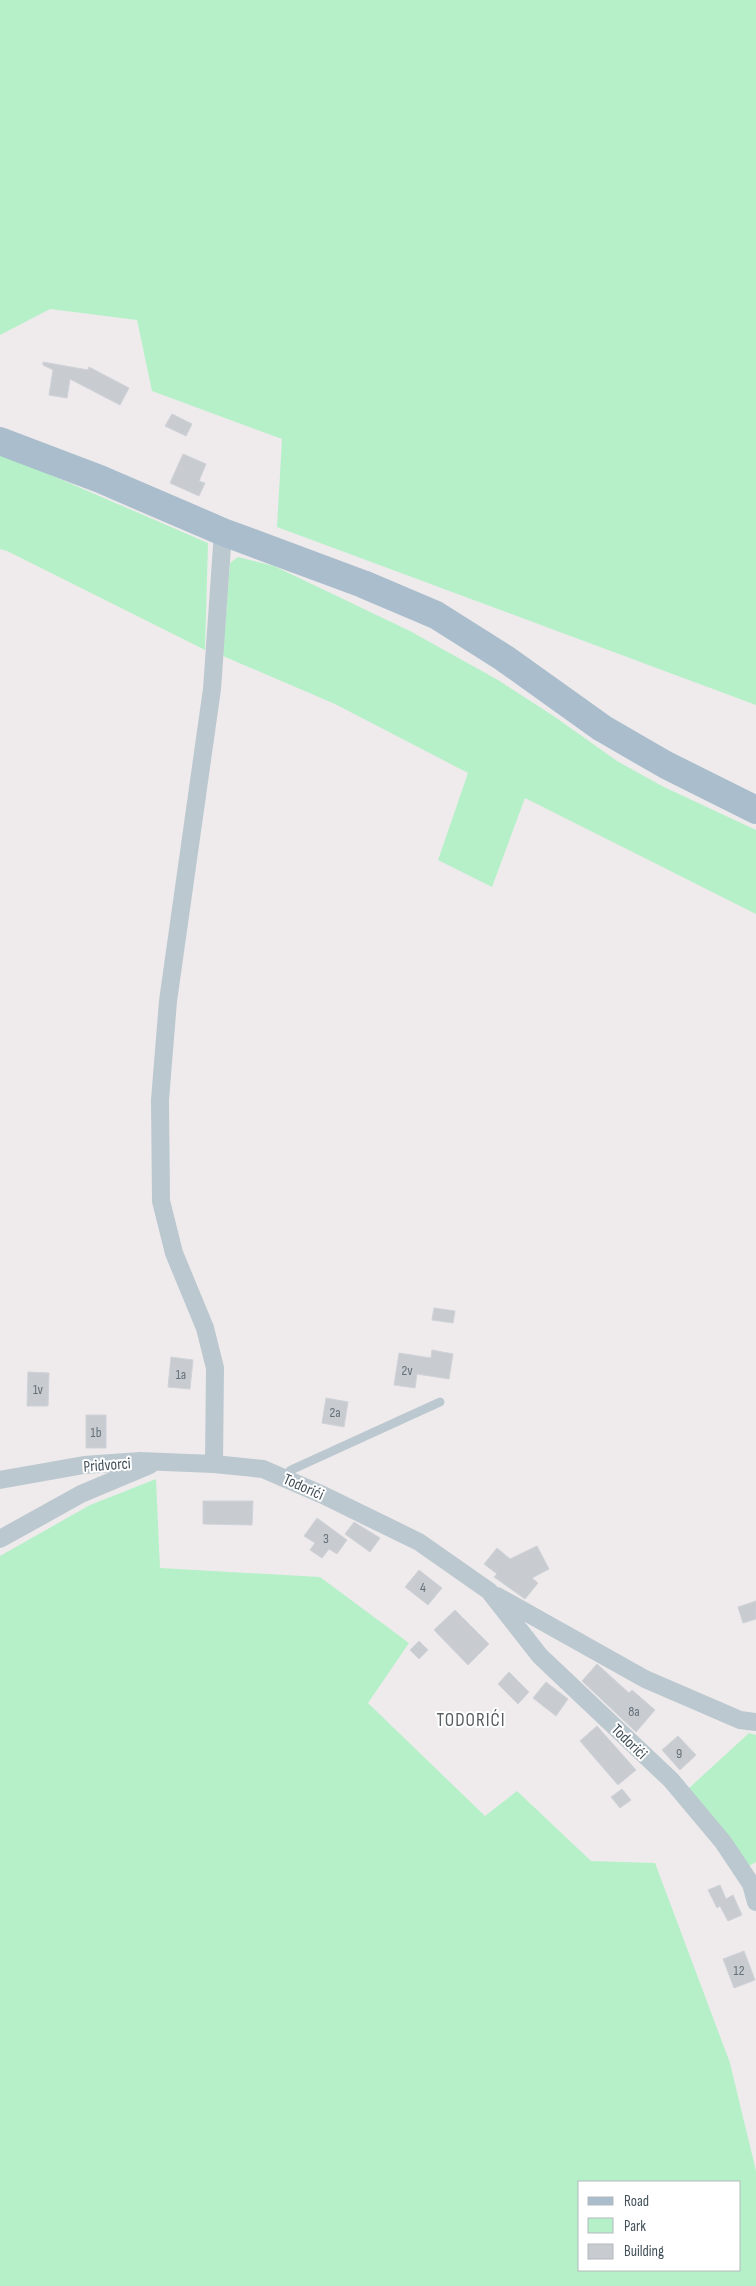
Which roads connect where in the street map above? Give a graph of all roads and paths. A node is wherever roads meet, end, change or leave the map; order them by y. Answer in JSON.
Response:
{"nodes":[{"id":1,"x":0,"y":441,"type":"edge"},
{"id":2,"x":223,"y":532,"type":"junction"},
{"id":3,"x":756,"y":810,"type":"edge"},
{"id":4,"x":440,"y":1402,"type":"dead end"},
{"id":5,"x":158,"y":1462,"type":"junction"},
{"id":6,"x":214,"y":1464,"type":"junction"},
{"id":7,"x":284,"y":1477,"type":"junction"},
{"id":8,"x":0,"y":1480,"type":"edge"},
{"id":9,"x":0,"y":1539,"type":"edge"},
{"id":10,"x":489,"y":1591,"type":"junction"},
{"id":11,"x":756,"y":1722,"type":"edge"},
{"id":12,"x":756,"y":1902,"type":"edge"}],
"edges":[{"from":1,"to":2,"type":"main road"},
{"from":2,"to":3,"type":"main road"},
{"from":2,"to":6,"type":"street"},
{"from":4,"to":7,"type":"lane"},
{"from":5,"to":6,"type":"street","name":"Pridvorci"},
{"from":5,"to":8,"type":"street","name":"Pridvorci"},
{"from":5,"to":9,"type":"street"},
{"from":6,"to":7,"type":"street","name":"Todorići"},
{"from":7,"to":10,"type":"street","name":"Todorići"},
{"from":10,"to":11,"type":"street","name":"Todorići"},
{"from":10,"to":12,"type":"street","name":"Todorići"}]}
